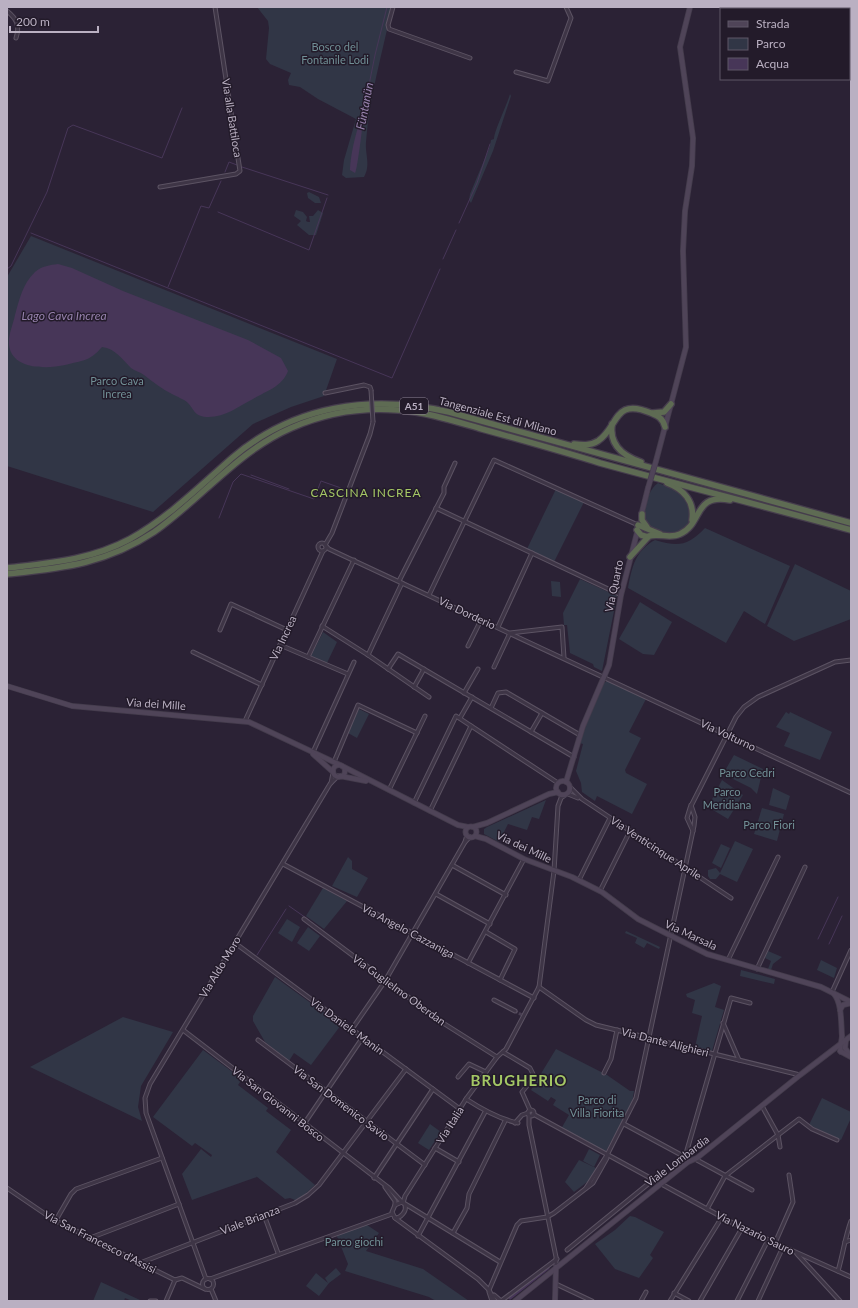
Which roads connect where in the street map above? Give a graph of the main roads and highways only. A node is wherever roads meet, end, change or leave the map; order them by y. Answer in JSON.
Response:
{"nodes":[{"id":1,"x":690,"y":7,"type":"edge"},
{"id":2,"x":672,"y":401,"type":"joint"},
{"id":3,"x":664,"y":416,"type":"junction"},
{"id":4,"x":612,"y":423,"type":"junction"},
{"id":5,"x":664,"y":427,"type":"joint"},
{"id":6,"x":536,"y":436,"type":"junction"},
{"id":7,"x":599,"y":462,"type":"junction"},
{"id":8,"x":659,"y":470,"type":"junction"},
{"id":9,"x":775,"y":509,"type":"junction"},
{"id":10,"x":642,"y":514,"type":"junction"},
{"id":11,"x":851,"y":523,"type":"edge"},
{"id":12,"x":691,"y":525,"type":"junction"},
{"id":13,"x":638,"y":528,"type":"junction"},
{"id":14,"x":648,"y":529,"type":"junction"},
{"id":15,"x":851,"y":530,"type":"edge"},
{"id":16,"x":664,"y":536,"type":"junction"},
{"id":17,"x":648,"y":537,"type":"junction"},
{"id":18,"x":630,"y":557,"type":"junction"},
{"id":19,"x":7,"y":568,"type":"edge"},
{"id":20,"x":7,"y":574,"type":"edge"},
{"id":21,"x":7,"y":686,"type":"edge"},
{"id":22,"x":302,"y":747,"type":"junction"},
{"id":23,"x":341,"y":765,"type":"junction"},
{"id":24,"x":333,"y":772,"type":"junction"},
{"id":25,"x":339,"y":776,"type":"junction"},
{"id":26,"x":565,"y":781,"type":"junction"},
{"id":27,"x":558,"y":784,"type":"junction"},
{"id":28,"x":379,"y":785,"type":"junction"},
{"id":29,"x":558,"y":792,"type":"junction"},
{"id":30,"x":549,"y":794,"type":"junction"},
{"id":31,"x":471,"y":832,"type":"junction"},
{"id":32,"x":554,"y":871,"type":"joint"},
{"id":33,"x":832,"y":992,"type":"junction"},
{"id":34,"x":851,"y":1002,"type":"edge"},
{"id":35,"x":840,"y":1012,"type":"junction"},
{"id":36,"x":840,"y":1025,"type":"junction"},
{"id":37,"x":851,"y":1036,"type":"edge"},
{"id":38,"x":846,"y":1040,"type":"junction"},
{"id":39,"x":840,"y":1044,"type":"junction"},
{"id":40,"x":833,"y":1049,"type":"junction"},
{"id":41,"x":843,"y":1050,"type":"junction"},
{"id":42,"x":851,"y":1056,"type":"edge"},
{"id":43,"x":556,"y":1267,"type":"junction"},
{"id":44,"x":515,"y":1301,"type":"edge"},
{"id":45,"x":555,"y":1301,"type":"edge"}],
"edges":[{"from":1,"to":2,"type":"main road"},
{"from":2,"to":3,"type":"highway"},
{"from":3,"to":4,"type":"highway"},
{"from":3,"to":5,"type":"highway"},
{"from":4,"to":6,"type":"highway"},
{"from":4,"to":8,"type":"highway"},
{"from":5,"to":10,"type":"main road","name":"Via Quarto","bridge":true},
{"from":6,"to":8,"type":"highway","name":"Tangenziale Est di Milano","number":"A51"},
{"from":6,"to":19,"type":"highway","name":"Tangenziale Est di Milano","number":"A51"},
{"from":7,"to":9,"type":"highway","name":"Tangenziale Est di Milano","number":"A51"},
{"from":7,"to":12,"type":"highway"},
{"from":7,"to":20,"type":"highway","name":"Tangenziale Est di Milano","number":"A51"},
{"from":8,"to":11,"type":"highway","name":"Tangenziale Est di Milano","number":"A51"},
{"from":9,"to":12,"type":"highway"},
{"from":9,"to":15,"type":"highway","name":"Tangenziale Est di Milano","number":"A51"},
{"from":10,"to":13,"type":"main road","name":"Via Quarto"},
{"from":10,"to":14,"type":"highway"},
{"from":12,"to":16,"type":"highway"},
{"from":13,"to":14,"type":"highway"},
{"from":13,"to":17,"type":"highway"},
{"from":13,"to":18,"type":"main road","name":"Via Quarto"},
{"from":14,"to":16,"type":"highway"},
{"from":16,"to":17,"type":"highway"},
{"from":17,"to":18,"type":"highway"},
{"from":18,"to":26,"type":"main road","name":"Via Quarto"},
{"from":21,"to":22,"type":"main road","name":"Via dei Mille"},
{"from":22,"to":23,"type":"main road","name":"Via dei Mille"},
{"from":22,"to":24,"type":"main road","name":"Via dei Mille"},
{"from":23,"to":24,"type":"main road"},
{"from":23,"to":25,"type":"main road"},
{"from":23,"to":28,"type":"main road","name":"Via dei Mille"},
{"from":24,"to":25,"type":"main road"},
{"from":25,"to":28,"type":"main road","name":"Via dei Mille"},
{"from":26,"to":27,"type":"main road"},
{"from":26,"to":29,"type":"main road"},
{"from":27,"to":29,"type":"main road"},
{"from":27,"to":30,"type":"main road"},
{"from":28,"to":31,"type":"main road","name":"Via dei Mille"},
{"from":29,"to":30,"type":"main road"},
{"from":30,"to":31,"type":"main road"},
{"from":31,"to":32,"type":"main road","name":"Via dei Mille"},
{"from":32,"to":33,"type":"main road","name":"Via Marsala"},
{"from":33,"to":34,"type":"main road","name":"Via Marsala"},
{"from":33,"to":35,"type":"main road"},
{"from":34,"to":35,"type":"main road","name":"Via Marsala"},
{"from":35,"to":36,"type":"main road"},
{"from":36,"to":37,"type":"main road"},
{"from":36,"to":39,"type":"main road"},
{"from":37,"to":38,"type":"main road","name":"Viale Lombardia"},
{"from":38,"to":39,"type":"main road","name":"Viale Lombardia"},
{"from":38,"to":41,"type":"main road"},
{"from":39,"to":40,"type":"main road","name":"Viale Lombardia"},
{"from":39,"to":41,"type":"main road"},
{"from":40,"to":41,"type":"main road"},
{"from":40,"to":43,"type":"main road","name":"Viale Lombardia"},
{"from":41,"to":42,"type":"main road"},
{"from":43,"to":44,"type":"main road","name":"Viale Lombardia"},
{"from":43,"to":45,"type":"main road"}]}
